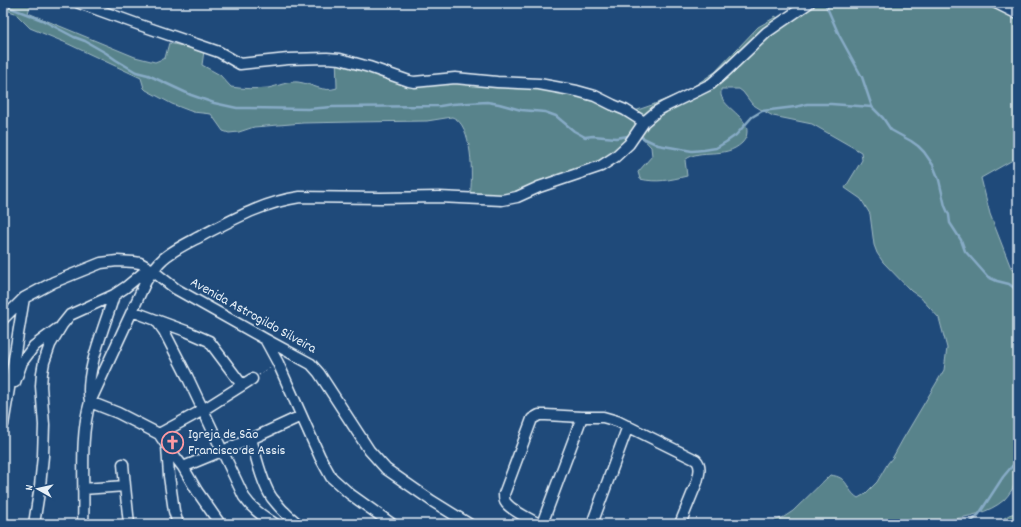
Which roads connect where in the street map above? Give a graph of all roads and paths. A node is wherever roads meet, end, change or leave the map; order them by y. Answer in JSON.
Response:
{"nodes":[{"id":1,"x":80,"y":3,"type":"edge"},
{"id":2,"x":809,"y":3,"type":"edge"},
{"id":3,"x":996,"y":3,"type":"edge"},
{"id":4,"x":1018,"y":14,"type":"edge"},
{"id":5,"x":644,"y":122,"type":"junction"},
{"id":6,"x":151,"y":269,"type":"junction"},
{"id":7,"x":114,"y":295,"type":"junction"},
{"id":8,"x":24,"y":298,"type":"junction"},
{"id":9,"x":132,"y":311,"type":"junction"},
{"id":10,"x":3,"y":319,"type":"edge"},
{"id":11,"x":156,"y":320,"type":"junction"},
{"id":12,"x":62,"y":325,"type":"junction"},
{"id":13,"x":265,"y":339,"type":"junction"},
{"id":14,"x":278,"y":363,"type":"junction"},
{"id":15,"x":252,"y":379,"type":"joint"},
{"id":16,"x":242,"y":385,"type":"junction"},
{"id":17,"x":90,"y":402,"type":"junction"},
{"id":18,"x":203,"y":410,"type":"junction"},
{"id":19,"x":301,"y":416,"type":"junction"},
{"id":20,"x":582,"y":417,"type":"junction"},
{"id":21,"x":3,"y":425,"type":"edge"},
{"id":22,"x":628,"y":426,"type":"junction"},
{"id":23,"x":3,"y":428,"type":"edge"},
{"id":24,"x":159,"y":434,"type":"junction"},
{"id":25,"x":251,"y":439,"type":"junction"},
{"id":26,"x":167,"y":446,"type":"junction"},
{"id":27,"x":223,"y":451,"type":"junction"},
{"id":28,"x":123,"y":464,"type":"dead end"},
{"id":29,"x":183,"y":467,"type":"junction"},
{"id":30,"x":125,"y":486,"type":"junction"},
{"id":31,"x":83,"y":489,"type":"junction"},
{"id":32,"x":34,"y":524,"type":"edge"},
{"id":33,"x":83,"y":524,"type":"edge"},
{"id":34,"x":129,"y":524,"type":"edge"},
{"id":35,"x":178,"y":524,"type":"edge"},
{"id":36,"x":220,"y":524,"type":"edge"},
{"id":37,"x":276,"y":524,"type":"edge"},
{"id":38,"x":298,"y":524,"type":"edge"},
{"id":39,"x":392,"y":524,"type":"edge"},
{"id":40,"x":469,"y":524,"type":"edge"},
{"id":41,"x":539,"y":524,"type":"edge"},
{"id":42,"x":542,"y":524,"type":"edge"},
{"id":43,"x":592,"y":524,"type":"edge"},
{"id":44,"x":680,"y":524,"type":"edge"}],
"edges":[{"from":1,"to":5,"type":"street"},
{"from":2,"to":5,"type":"street"},
{"from":3,"to":4,"type":"street"},
{"from":5,"to":6,"type":"street"},
{"from":6,"to":7,"type":"street"},
{"from":6,"to":8,"type":"street"},
{"from":6,"to":9,"type":"street"},
{"from":6,"to":13,"type":"street","name":"Avenida Astrogildo Silveira"},
{"from":7,"to":12,"type":"street"},
{"from":7,"to":17,"type":"street"},
{"from":8,"to":10,"type":"street"},
{"from":8,"to":21,"type":"street"},
{"from":9,"to":11,"type":"street"},
{"from":9,"to":17,"type":"street"},
{"from":11,"to":16,"type":"street"},
{"from":11,"to":18,"type":"street"},
{"from":12,"to":23,"type":"street"},
{"from":12,"to":32,"type":"street"},
{"from":13,"to":14,"type":"street"},
{"from":13,"to":40,"type":"street","name":"Avenida Astrogildo Silveira"},
{"from":14,"to":15,"type":"path"},
{"from":14,"to":19,"type":"street"},
{"from":15,"to":16,"type":"street"},
{"from":16,"to":18,"type":"street"},
{"from":17,"to":24,"type":"street"},
{"from":17,"to":31,"type":"street"},
{"from":18,"to":24,"type":"street"},
{"from":18,"to":27,"type":"street"},
{"from":19,"to":25,"type":"street"},
{"from":19,"to":39,"type":"street"},
{"from":20,"to":22,"type":"street"},
{"from":20,"to":41,"type":"street"},
{"from":20,"to":42,"type":"street"},
{"from":22,"to":43,"type":"street"},
{"from":22,"to":44,"type":"street"},
{"from":24,"to":26,"type":"street"},
{"from":25,"to":27,"type":"street"},
{"from":25,"to":38,"type":"street"},
{"from":26,"to":29,"type":"street"},
{"from":26,"to":35,"type":"street"},
{"from":27,"to":29,"type":"street"},
{"from":27,"to":37,"type":"street"},
{"from":28,"to":30,"type":"street"},
{"from":29,"to":36,"type":"street"},
{"from":30,"to":31,"type":"street"},
{"from":30,"to":34,"type":"street"},
{"from":31,"to":33,"type":"street"}]}
